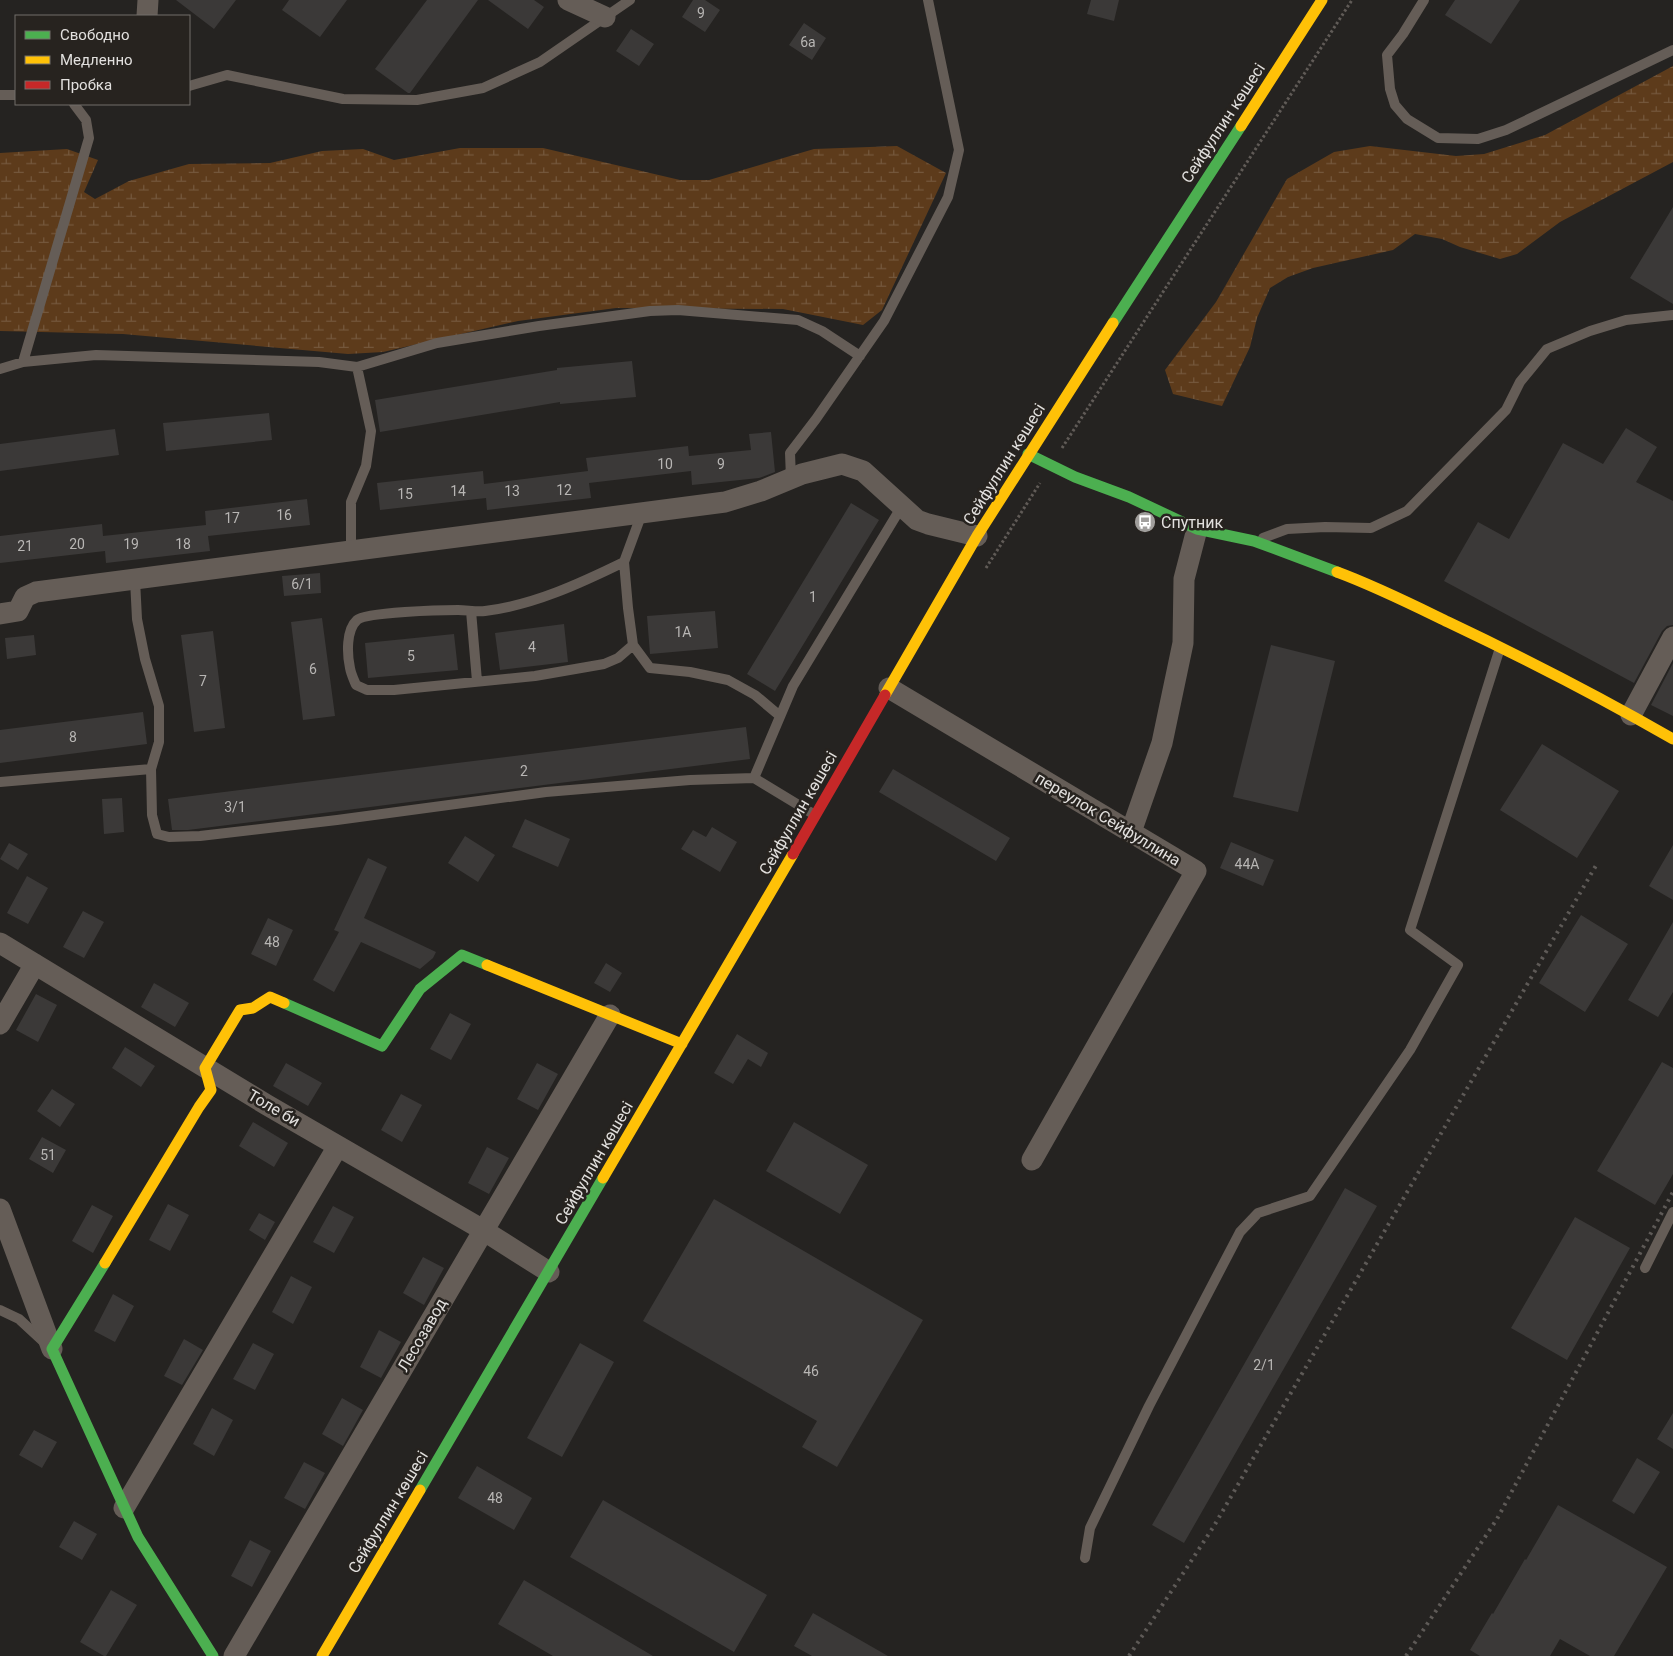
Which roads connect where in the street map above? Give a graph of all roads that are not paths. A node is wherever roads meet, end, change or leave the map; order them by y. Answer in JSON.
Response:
{"nodes":[{"id":1,"x":148,"y":0,"type":"edge"},
{"id":2,"x":568,"y":0,"type":"edge"},
{"id":3,"x":630,"y":0,"type":"edge"},
{"id":4,"x":928,"y":0,"type":"edge"},
{"id":5,"x":1322,"y":0,"type":"edge"},
{"id":6,"x":1424,"y":0,"type":"edge"},
{"id":7,"x":147,"y":15,"type":"edge"},
{"id":8,"x":606,"y":17,"type":"junction"},
{"id":9,"x":1673,"y":50,"type":"edge"},
{"id":10,"x":190,"y":86,"type":"edge"},
{"id":11,"x":0,"y":95,"type":"edge"},
{"id":12,"x":15,"y":95,"type":"edge"},
{"id":13,"x":75,"y":105,"type":"edge"},
{"id":14,"x":1673,"y":315,"type":"edge"},
{"id":15,"x":860,"y":356,"type":"junction"},
{"id":16,"x":23,"y":362,"type":"junction"},
{"id":17,"x":357,"y":367,"type":"junction"},
{"id":18,"x":0,"y":369,"type":"edge"},
{"id":19,"x":1028,"y":454,"type":"junction"},
{"id":20,"x":791,"y":478,"type":"junction"},
{"id":21,"x":902,"y":506,"type":"junction"},
{"id":22,"x":643,"y":512,"type":"junction"},
{"id":23,"x":1197,"y":529,"type":"junction"},
{"id":24,"x":977,"y":536,"type":"junction"},
{"id":25,"x":1254,"y":542,"type":"junction"},
{"id":26,"x":351,"y":550,"type":"junction"},
{"id":27,"x":624,"y":562,"type":"junction"},
{"id":28,"x":135,"y":580,"type":"junction"},
{"id":29,"x":471,"y":610,"type":"junction"},
{"id":30,"x":0,"y":614,"type":"edge"},
{"id":31,"x":1673,"y":637,"type":"edge"},
{"id":32,"x":633,"y":645,"type":"junction"},
{"id":33,"x":1501,"y":647,"type":"junction"},
{"id":34,"x":477,"y":681,"type":"junction"},
{"id":35,"x":890,"y":688,"type":"junction"},
{"id":36,"x":1631,"y":715,"type":"junction"},
{"id":37,"x":780,"y":716,"type":"junction"},
{"id":38,"x":1673,"y":739,"type":"edge"},
{"id":39,"x":151,"y":769,"type":"junction"},
{"id":40,"x":754,"y":778,"type":"junction"},
{"id":41,"x":0,"y":782,"type":"edge"},
{"id":42,"x":815,"y":815,"type":"junction"},
{"id":43,"x":1131,"y":832,"type":"junction"},
{"id":44,"x":0,"y":943,"type":"edge"},
{"id":45,"x":35,"y":964,"type":"junction"},
{"id":46,"x":610,"y":1015,"type":"junction"},
{"id":47,"x":0,"y":1024,"type":"edge"},
{"id":48,"x":682,"y":1044,"type":"junction"},
{"id":49,"x":205,"y":1068,"type":"junction"},
{"id":50,"x":338,"y":1146,"type":"junction"},
{"id":51,"x":1032,"y":1160,"type":"dead end"},
{"id":52,"x":1673,"y":1212,"type":"edge"},
{"id":53,"x":1,"y":1214,"type":"edge"},
{"id":54,"x":483,"y":1230,"type":"junction"},
{"id":55,"x":1645,"y":1268,"type":"dead end"},
{"id":56,"x":549,"y":1272,"type":"junction"},
{"id":57,"x":0,"y":1310,"type":"edge"},
{"id":58,"x":52,"y":1350,"type":"junction"},
{"id":59,"x":124,"y":1508,"type":"junction"},
{"id":60,"x":1085,"y":1558,"type":"dead end"},
{"id":61,"x":213,"y":1656,"type":"edge"},
{"id":62,"x":234,"y":1656,"type":"edge"},
{"id":63,"x":322,"y":1656,"type":"edge"}],
"edges":[{"from":1,"to":7,"type":"street"},
{"from":2,"to":8,"type":"street"},
{"from":3,"to":8,"type":"lane"},
{"from":4,"to":15,"type":"lane"},
{"from":5,"to":19,"type":"street","name":"Сейфуллин көшесі"},
{"from":6,"to":9,"type":"lane"},
{"from":8,"to":10,"type":"lane"},
{"from":11,"to":12,"type":"lane"},
{"from":13,"to":16,"type":"lane"},
{"from":14,"to":25,"type":"lane"},
{"from":15,"to":17,"type":"lane"},
{"from":15,"to":20,"type":"lane"},
{"from":16,"to":17,"type":"lane"},
{"from":16,"to":18,"type":"lane"},
{"from":17,"to":26,"type":"lane"},
{"from":19,"to":23,"type":"street"},
{"from":19,"to":24,"type":"street","name":"Сейфуллин көшесі"},
{"from":20,"to":21,"type":"street"},
{"from":20,"to":22,"type":"street"},
{"from":21,"to":24,"type":"street"},
{"from":21,"to":37,"type":"lane"},
{"from":22,"to":26,"type":"street"},
{"from":22,"to":27,"type":"lane"},
{"from":23,"to":25,"type":"street"},
{"from":23,"to":43,"type":"street"},
{"from":24,"to":35,"type":"street","name":"Сейфуллин көшесі"},
{"from":25,"to":33,"type":"street"},
{"from":26,"to":28,"type":"street"},
{"from":27,"to":29,"type":"lane"},
{"from":27,"to":32,"type":"lane"},
{"from":28,"to":30,"type":"street"},
{"from":28,"to":39,"type":"lane"},
{"from":29,"to":34,"type":"lane"},
{"from":29,"to":34,"type":"lane"},
{"from":31,"to":36,"type":"street"},
{"from":32,"to":34,"type":"lane"},
{"from":32,"to":37,"type":"lane"},
{"from":33,"to":36,"type":"street"},
{"from":33,"to":60,"type":"lane"},
{"from":35,"to":42,"type":"street","name":"Сейфуллин көшесі"},
{"from":35,"to":43,"type":"street","name":"переулок Сейфуллина"},
{"from":36,"to":38,"type":"street"},
{"from":37,"to":40,"type":"lane"},
{"from":39,"to":40,"type":"lane"},
{"from":39,"to":41,"type":"lane"},
{"from":40,"to":42,"type":"lane"},
{"from":42,"to":48,"type":"street","name":"Сейфуллин көшесі"},
{"from":43,"to":51,"type":"street","name":"переулок Сейфуллина"},
{"from":44,"to":45,"type":"street","name":"Толе би"},
{"from":45,"to":47,"type":"street"},
{"from":45,"to":49,"type":"street","name":"Толе би"},
{"from":46,"to":48,"type":"street"},
{"from":46,"to":49,"type":"street"},
{"from":46,"to":54,"type":"street","name":"Лесозавод"},
{"from":48,"to":56,"type":"street","name":"Сейфуллин көшесі"},
{"from":49,"to":50,"type":"street","name":"Толе би"},
{"from":49,"to":58,"type":"street"},
{"from":50,"to":54,"type":"street","name":"Толе би"},
{"from":50,"to":59,"type":"street"},
{"from":52,"to":55,"type":"lane"},
{"from":53,"to":58,"type":"street"},
{"from":54,"to":56,"type":"street","name":"Толе би"},
{"from":54,"to":62,"type":"street","name":"Лесозавод"},
{"from":56,"to":63,"type":"street","name":"Сейфуллин көшесі"},
{"from":57,"to":58,"type":"lane"},
{"from":58,"to":59,"type":"street"},
{"from":59,"to":61,"type":"street"}]}
